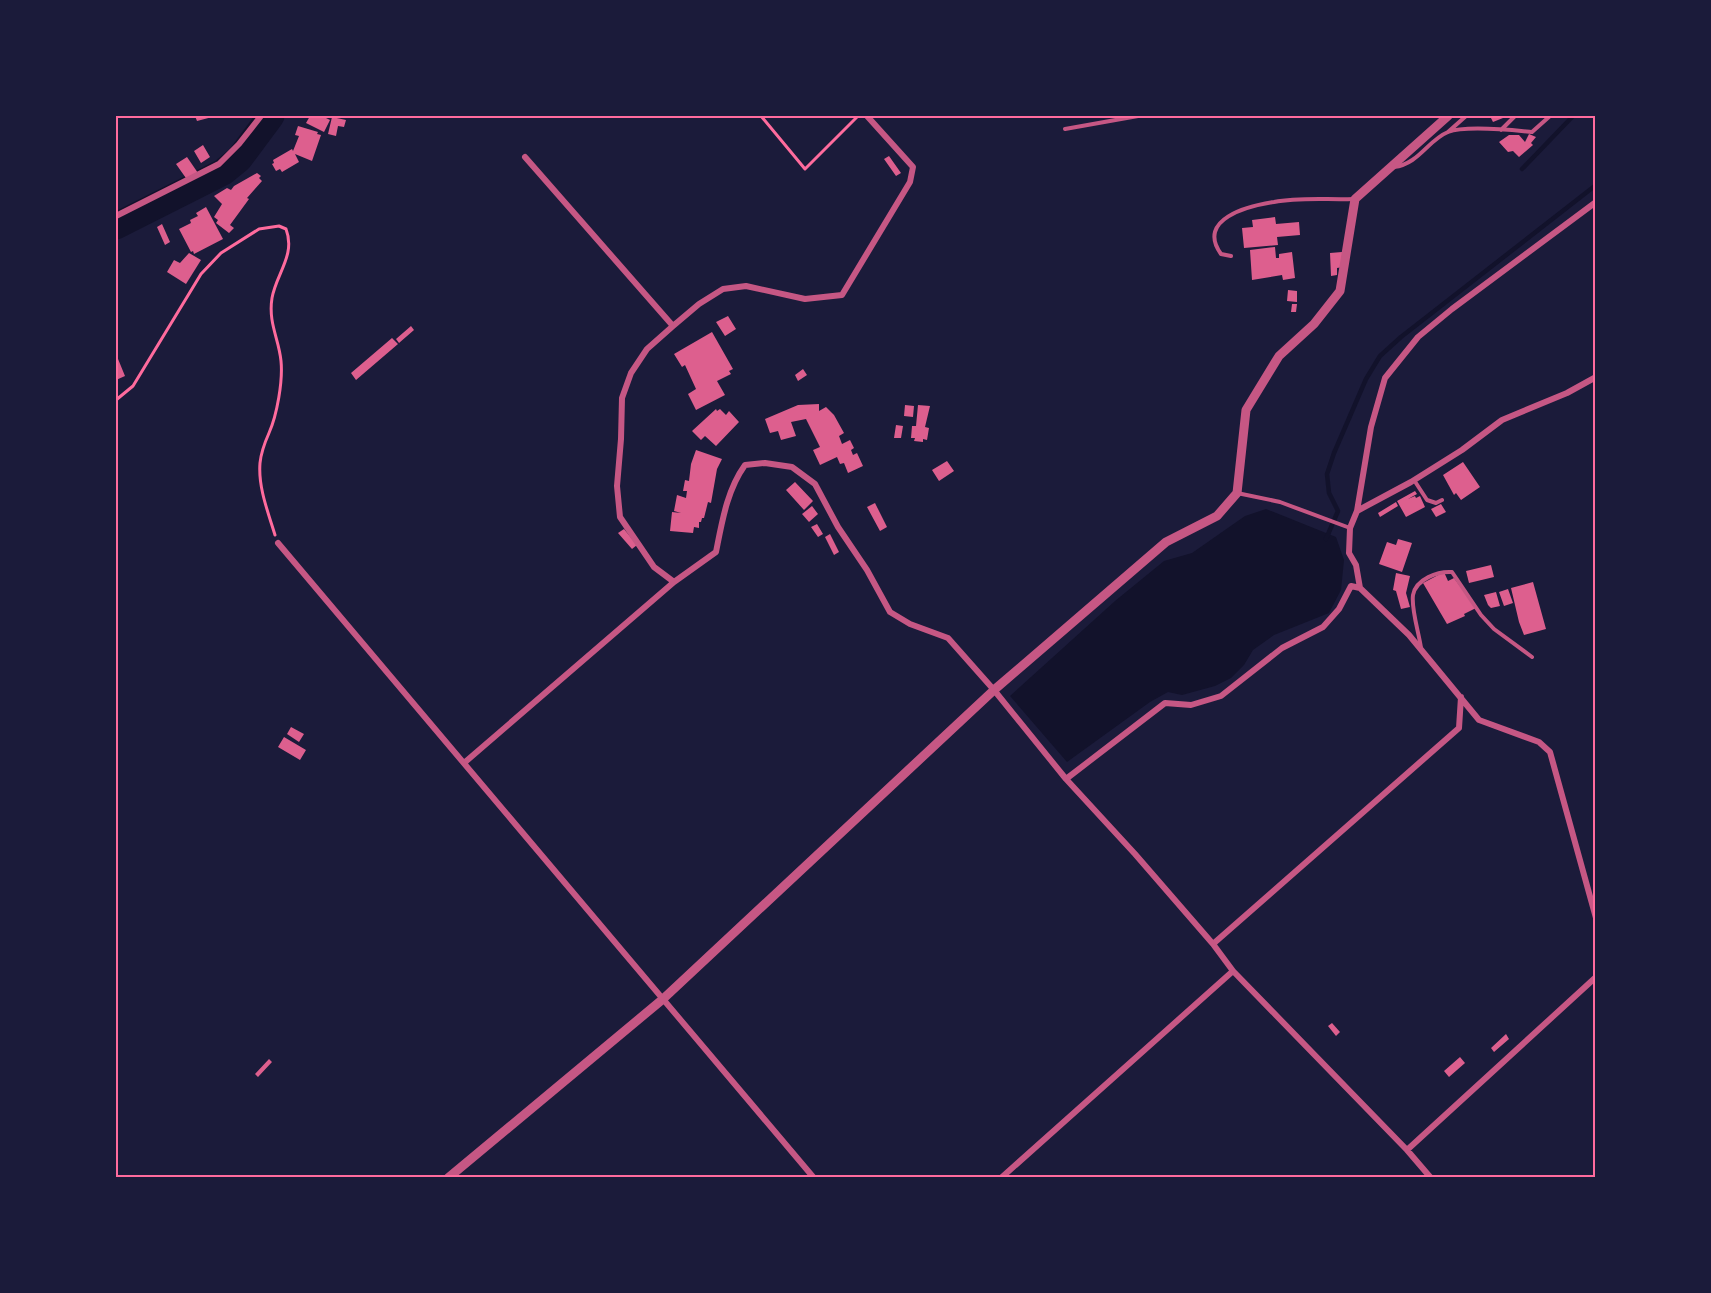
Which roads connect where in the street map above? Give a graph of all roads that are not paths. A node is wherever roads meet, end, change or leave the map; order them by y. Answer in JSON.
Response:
{"nodes":[{"id":1,"x":261,"y":116,"type":"edge"},
{"id":2,"x":867,"y":116,"type":"edge"},
{"id":3,"x":1138,"y":116,"type":"edge"},
{"id":4,"x":1448,"y":116,"type":"edge"},
{"id":5,"x":1467,"y":116,"type":"edge"},
{"id":6,"x":1550,"y":116,"type":"edge"},
{"id":7,"x":1515,"y":117,"type":"edge"},
{"id":8,"x":1065,"y":129,"type":"dead end"},
{"id":9,"x":1501,"y":130,"type":"junction"},
{"id":10,"x":1447,"y":132,"type":"junction"},
{"id":11,"x":525,"y":157,"type":"dead end"},
{"id":12,"x":1391,"y":168,"type":"junction"},
{"id":13,"x":1355,"y":199,"type":"junction"},
{"id":14,"x":1596,"y":202,"type":"edge"},
{"id":15,"x":116,"y":216,"type":"edge"},
{"id":16,"x":1231,"y":256,"type":"dead end"},
{"id":17,"x":673,"y":326,"type":"junction"},
{"id":18,"x":1596,"y":377,"type":"edge"},
{"id":19,"x":1414,"y":480,"type":"junction"},
{"id":20,"x":1237,"y":493,"type":"junction"},
{"id":21,"x":1442,"y":500,"type":"dead end"},
{"id":22,"x":1357,"y":511,"type":"junction"},
{"id":23,"x":1350,"y":528,"type":"junction"},
{"id":24,"x":278,"y":543,"type":"road end"},
{"id":25,"x":674,"y":582,"type":"junction"},
{"id":26,"x":1360,"y":588,"type":"junction"},
{"id":27,"x":1421,"y":648,"type":"junction"},
{"id":28,"x":1532,"y":657,"type":"dead end"},
{"id":29,"x":994,"y":690,"type":"junction"},
{"id":30,"x":1461,"y":697,"type":"junction"},
{"id":31,"x":464,"y":763,"type":"junction"},
{"id":32,"x":1066,"y":779,"type":"junction"},
{"id":33,"x":1596,"y":918,"type":"edge"},
{"id":34,"x":1213,"y":944,"type":"junction"},
{"id":35,"x":1233,"y":971,"type":"junction"},
{"id":36,"x":1596,"y":976,"type":"edge"},
{"id":37,"x":663,"y":999,"type":"junction"},
{"id":38,"x":1407,"y":1150,"type":"junction"},
{"id":39,"x":448,"y":1178,"type":"edge"},
{"id":40,"x":814,"y":1178,"type":"edge"},
{"id":41,"x":1001,"y":1178,"type":"edge"},
{"id":42,"x":1431,"y":1178,"type":"edge"}],
"edges":[{"from":1,"to":15,"type":"street"},
{"from":2,"to":17,"type":"street"},
{"from":3,"to":8,"type":"lane"},
{"from":4,"to":12,"type":"street"},
{"from":5,"to":10,"type":"lane"},
{"from":6,"to":9,"type":"lane"},
{"from":7,"to":9,"type":"lane"},
{"from":9,"to":10,"type":"lane"},
{"from":10,"to":12,"type":"lane"},
{"from":11,"to":17,"type":"street"},
{"from":12,"to":13,"type":"street"},
{"from":13,"to":16,"type":"lane"},
{"from":13,"to":20,"type":"street"},
{"from":14,"to":22,"type":"street"},
{"from":17,"to":25,"type":"street"},
{"from":18,"to":19,"type":"street"},
{"from":19,"to":21,"type":"lane"},
{"from":19,"to":22,"type":"street"},
{"from":20,"to":23,"type":"lane"},
{"from":20,"to":29,"type":"street"},
{"from":22,"to":23,"type":"street"},
{"from":23,"to":26,"type":"street"},
{"from":24,"to":31,"type":"street"},
{"from":25,"to":29,"type":"street"},
{"from":25,"to":31,"type":"street"},
{"from":26,"to":27,"type":"street"},
{"from":26,"to":32,"type":"street"},
{"from":27,"to":28,"type":"lane"},
{"from":27,"to":30,"type":"street"},
{"from":29,"to":32,"type":"street"},
{"from":29,"to":37,"type":"street"},
{"from":30,"to":33,"type":"street"},
{"from":30,"to":34,"type":"street"},
{"from":31,"to":37,"type":"street"},
{"from":32,"to":34,"type":"street"},
{"from":34,"to":35,"type":"street"},
{"from":35,"to":38,"type":"street"},
{"from":35,"to":41,"type":"street"},
{"from":36,"to":38,"type":"street"},
{"from":37,"to":39,"type":"street"},
{"from":37,"to":40,"type":"street"},
{"from":38,"to":42,"type":"street"}]}
